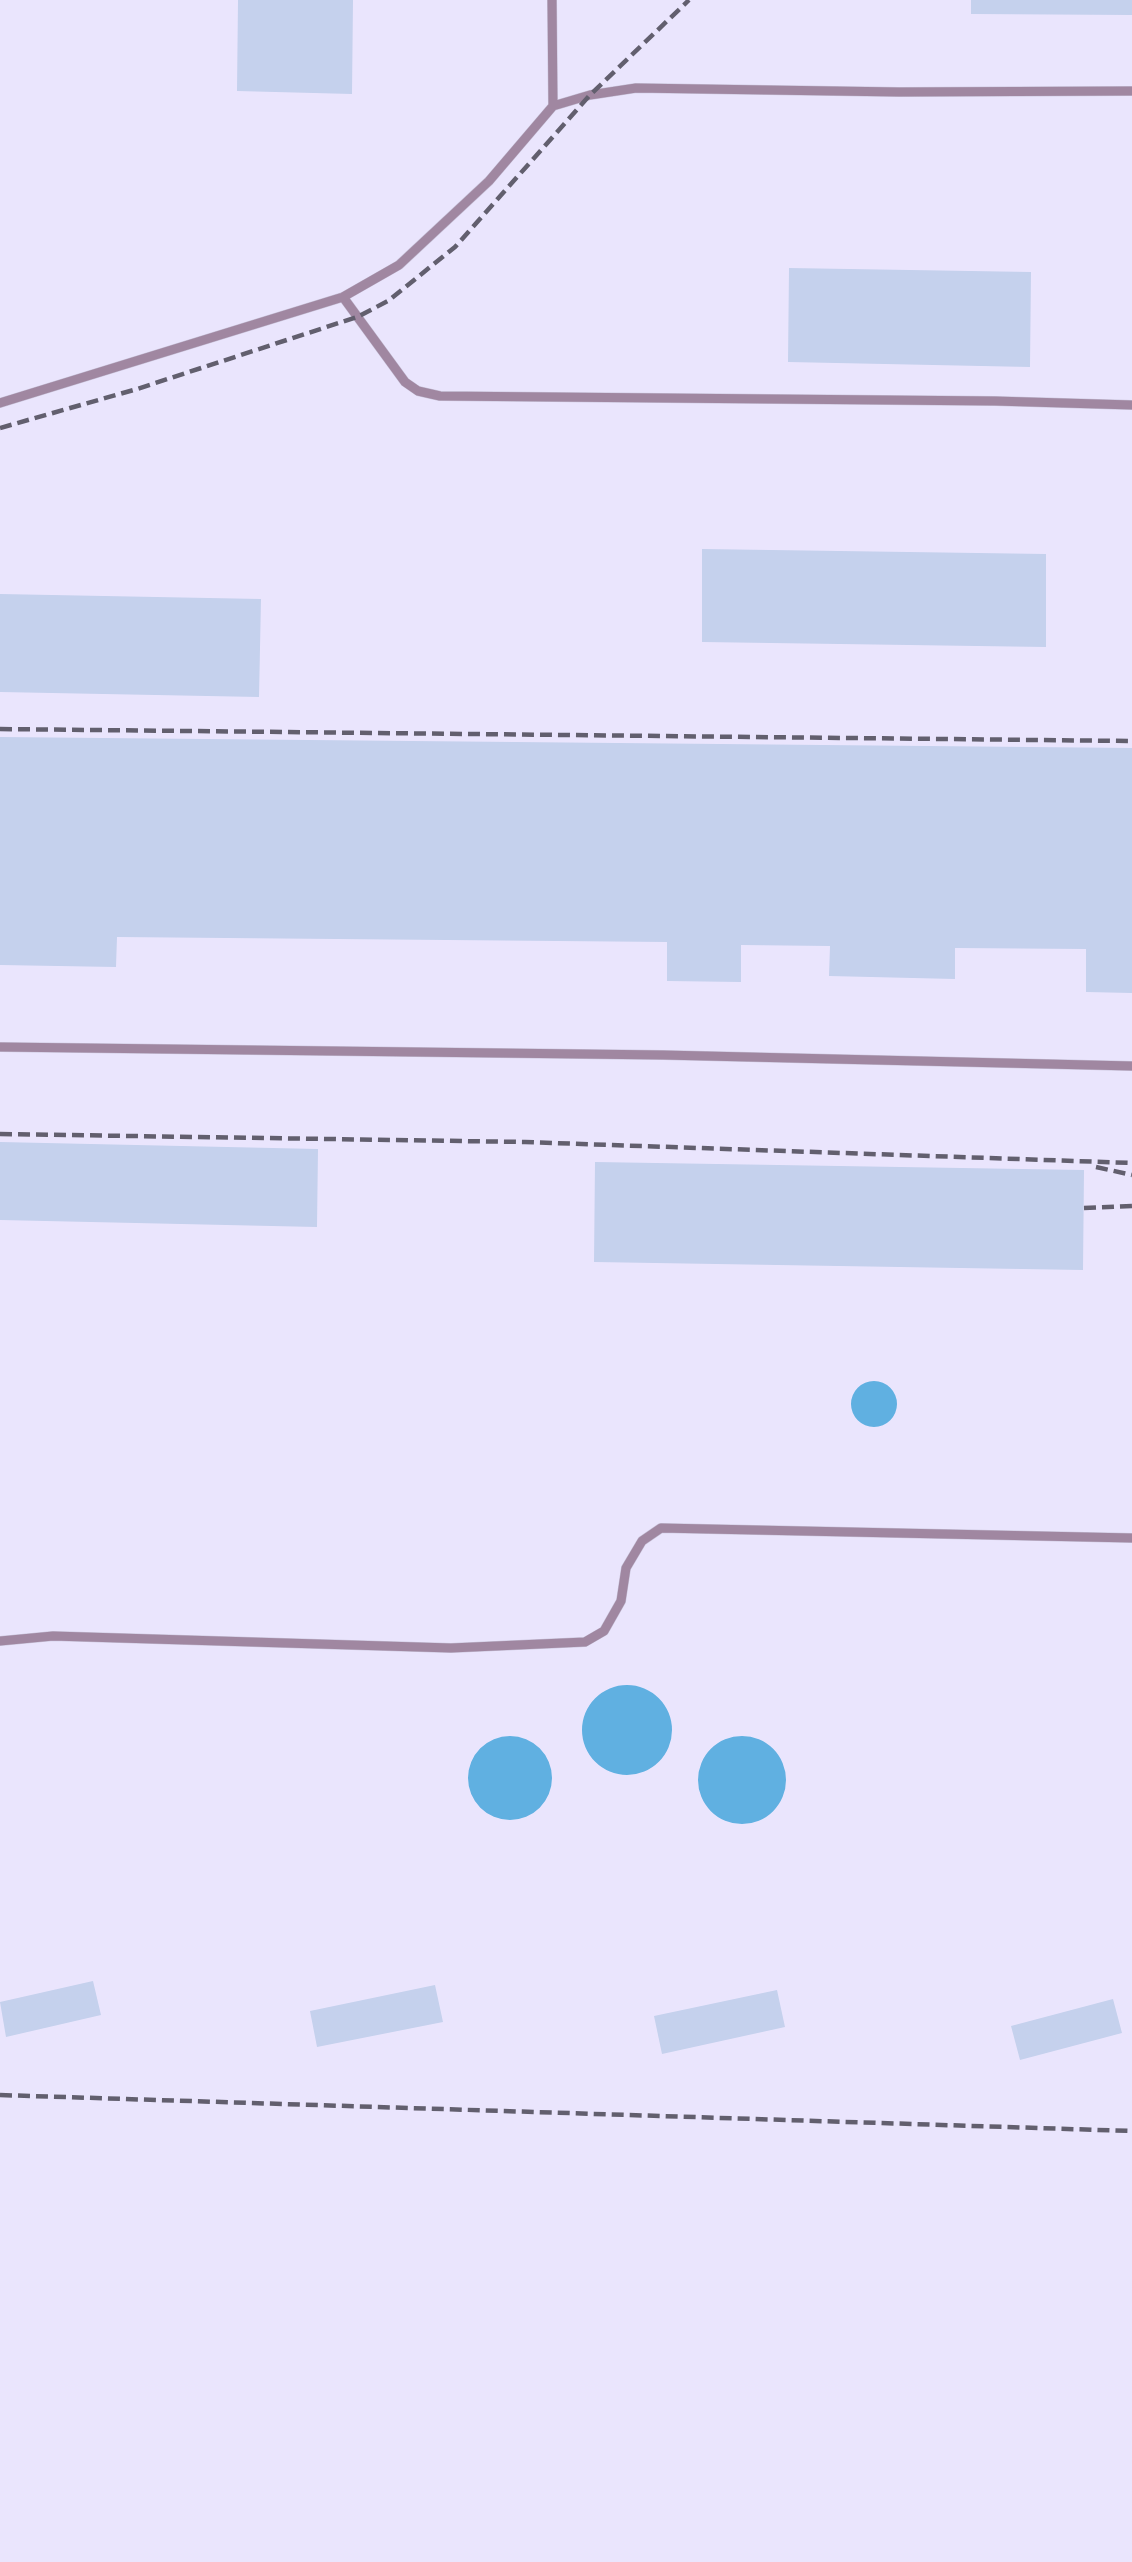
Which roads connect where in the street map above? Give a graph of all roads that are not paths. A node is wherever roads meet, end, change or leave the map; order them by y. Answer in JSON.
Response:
{"nodes":[{"id":1,"x":552,"y":0,"type":"edge"},
{"id":2,"x":1132,"y":91,"type":"edge"},
{"id":3,"x":553,"y":106,"type":"junction"},
{"id":4,"x":343,"y":297,"type":"junction"},
{"id":5,"x":0,"y":402,"type":"edge"},
{"id":6,"x":1132,"y":405,"type":"edge"},
{"id":7,"x":0,"y":1047,"type":"edge"},
{"id":8,"x":1132,"y":1066,"type":"edge"},
{"id":9,"x":1132,"y":1538,"type":"edge"},
{"id":10,"x":0,"y":1641,"type":"edge"}],
"edges":[{"from":1,"to":3,"type":"lane"},
{"from":2,"to":3,"type":"lane"},
{"from":3,"to":4,"type":"lane"},
{"from":4,"to":5,"type":"lane"},
{"from":4,"to":6,"type":"lane"},
{"from":7,"to":8,"type":"lane"},
{"from":9,"to":10,"type":"lane"}]}
